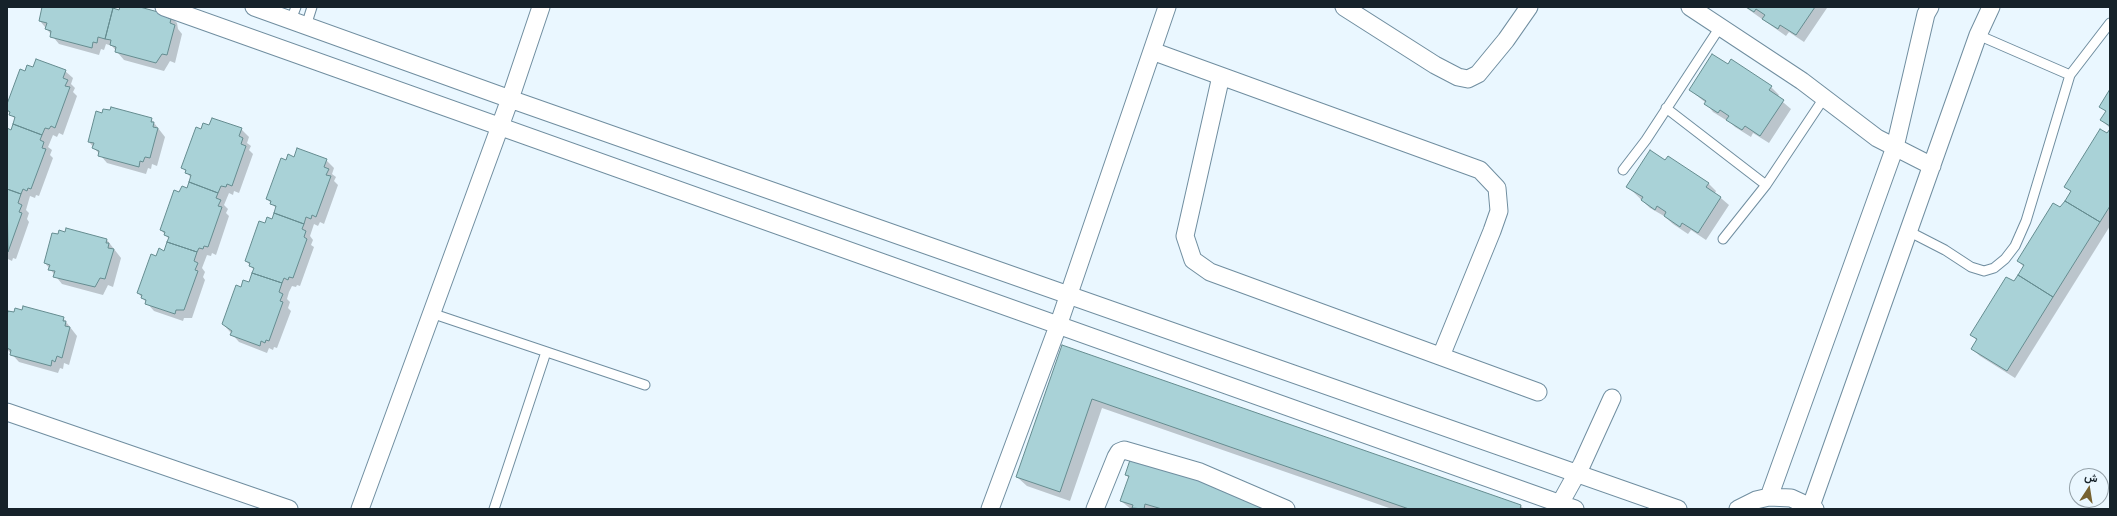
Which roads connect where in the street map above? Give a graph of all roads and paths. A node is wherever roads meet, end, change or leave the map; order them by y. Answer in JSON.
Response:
{"nodes":[{"id":1,"x":164,"y":7,"type":"edge"},
{"id":2,"x":254,"y":7,"type":"edge"},
{"id":3,"x":312,"y":7,"type":"edge"},
{"id":4,"x":541,"y":7,"type":"edge"},
{"id":5,"x":1167,"y":7,"type":"edge"},
{"id":6,"x":1344,"y":7,"type":"edge"},
{"id":7,"x":1528,"y":7,"type":"edge"},
{"id":8,"x":1690,"y":7,"type":"edge"},
{"id":9,"x":1930,"y":7,"type":"edge"},
{"id":10,"x":1991,"y":7,"type":"edge"},
{"id":11,"x":298,"y":18,"type":"edge"},
{"id":12,"x":2110,"y":23,"type":"edge"},
{"id":13,"x":1720,"y":27,"type":"junction"},
{"id":14,"x":1978,"y":35,"type":"junction"},
{"id":15,"x":1152,"y":51,"type":"junction"},
{"id":16,"x":1221,"y":76,"type":"junction"},
{"id":17,"x":2070,"y":76,"type":"junction"},
{"id":18,"x":1824,"y":98,"type":"junction"},
{"id":19,"x":510,"y":99,"type":"junction"},
{"id":20,"x":1666,"y":108,"type":"junction"},
{"id":21,"x":499,"y":127,"type":"junction"},
{"id":22,"x":1894,"y":148,"type":"junction"},
{"id":23,"x":1932,"y":166,"type":"junction"},
{"id":24,"x":1623,"y":170,"type":"dead end"},
{"id":25,"x":1766,"y":185,"type":"junction"},
{"id":26,"x":1908,"y":231,"type":"junction"},
{"id":27,"x":1723,"y":239,"type":"dead end"},
{"id":28,"x":1068,"y":295,"type":"junction"},
{"id":29,"x":431,"y":314,"type":"junction"},
{"id":30,"x":1058,"y":326,"type":"junction"},
{"id":31,"x":546,"y":352,"type":"junction"},
{"id":32,"x":1441,"y":356,"type":"junction"},
{"id":33,"x":645,"y":386,"type":"dead end"},
{"id":34,"x":1538,"y":392,"type":"dead end"},
{"id":35,"x":1612,"y":398,"type":"dead end"},
{"id":36,"x":7,"y":412,"type":"edge"},
{"id":37,"x":1576,"y":473,"type":"junction"},
{"id":38,"x":1769,"y":497,"type":"junction"},
{"id":39,"x":1558,"y":506,"type":"edge"},
{"id":40,"x":1813,"y":507,"type":"edge"},
{"id":41,"x":289,"y":509,"type":"edge"},
{"id":42,"x":360,"y":509,"type":"edge"},
{"id":43,"x":494,"y":509,"type":"edge"},
{"id":44,"x":990,"y":509,"type":"edge"},
{"id":45,"x":1095,"y":509,"type":"edge"},
{"id":46,"x":1286,"y":509,"type":"edge"},
{"id":47,"x":1575,"y":509,"type":"edge"},
{"id":48,"x":1678,"y":509,"type":"edge"},
{"id":49,"x":1738,"y":509,"type":"edge"}],
"edges":[{"from":1,"to":21,"type":"street"},
{"from":2,"to":11,"type":"street"},
{"from":3,"to":11,"type":"lane"},
{"from":4,"to":19,"type":"street"},
{"from":5,"to":15,"type":"street"},
{"from":6,"to":7,"type":"street"},
{"from":8,"to":13,"type":"street"},
{"from":9,"to":22,"type":"street"},
{"from":10,"to":14,"type":"street"},
{"from":11,"to":19,"type":"street"},
{"from":12,"to":17,"type":"lane"},
{"from":13,"to":18,"type":"street"},
{"from":13,"to":20,"type":"lane"},
{"from":14,"to":17,"type":"lane"},
{"from":14,"to":23,"type":"street"},
{"from":15,"to":16,"type":"street"},
{"from":15,"to":28,"type":"street"},
{"from":16,"to":32,"type":"street"},
{"from":16,"to":32,"type":"street"},
{"from":17,"to":26,"type":"lane"},
{"from":18,"to":22,"type":"street"},
{"from":18,"to":25,"type":"lane"},
{"from":19,"to":21,"type":"street"},
{"from":19,"to":28,"type":"street"},
{"from":20,"to":24,"type":"lane"},
{"from":20,"to":25,"type":"lane"},
{"from":21,"to":29,"type":"street"},
{"from":21,"to":30,"type":"street"},
{"from":22,"to":23,"type":"street"},
{"from":22,"to":38,"type":"street"},
{"from":23,"to":26,"type":"street"},
{"from":25,"to":27,"type":"lane"},
{"from":26,"to":40,"type":"street"},
{"from":28,"to":30,"type":"street"},
{"from":28,"to":37,"type":"street"},
{"from":29,"to":31,"type":"lane"},
{"from":29,"to":42,"type":"street"},
{"from":30,"to":39,"type":"street"},
{"from":30,"to":44,"type":"street"},
{"from":31,"to":33,"type":"lane"},
{"from":31,"to":43,"type":"lane"},
{"from":32,"to":34,"type":"street"},
{"from":35,"to":37,"type":"street"},
{"from":36,"to":41,"type":"street"},
{"from":37,"to":39,"type":"street"},
{"from":37,"to":48,"type":"street"},
{"from":38,"to":40,"type":"street"},
{"from":38,"to":49,"type":"street"},
{"from":39,"to":47,"type":"street"},
{"from":45,"to":46,"type":"street"}]}
